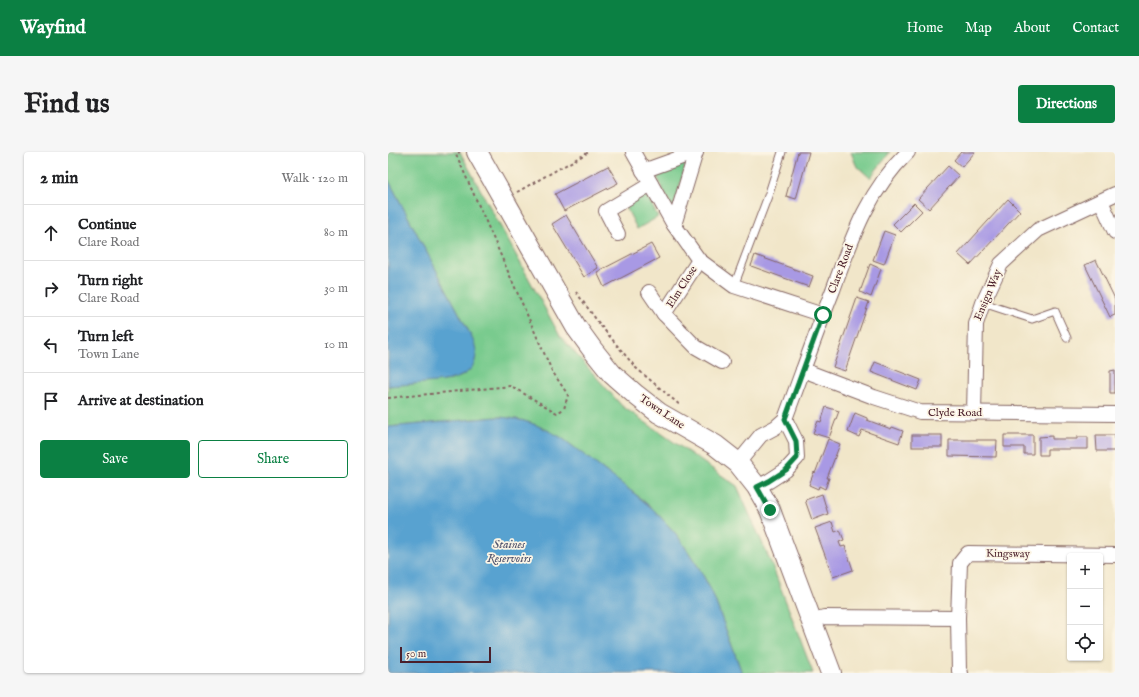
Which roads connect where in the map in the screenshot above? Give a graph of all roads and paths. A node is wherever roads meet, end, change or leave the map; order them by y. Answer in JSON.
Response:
{"nodes":[{"id":1,"x":460,"y":152,"type":"edge"},
{"id":2,"x":477,"y":152,"type":"edge"},
{"id":3,"x":589,"y":152,"type":"edge"},
{"id":4,"x":696,"y":152,"type":"edge"},
{"id":5,"x":782,"y":152,"type":"edge"},
{"id":6,"x":908,"y":152,"type":"edge"},
{"id":7,"x":631,"y":155,"type":"edge"},
{"id":8,"x":643,"y":171,"type":"junction"},
{"id":9,"x":651,"y":184,"type":"junction"},
{"id":10,"x":514,"y":194,"type":"dead end"},
{"id":11,"x":1115,"y":194,"type":"edge"},
{"id":12,"x":1101,"y":201,"type":"junction"},
{"id":13,"x":674,"y":225,"type":"junction"},
{"id":14,"x":1115,"y":232,"type":"edge"},
{"id":15,"x":618,"y":234,"type":"dead end"},
{"id":16,"x":699,"y":260,"type":"junction"},
{"id":17,"x":734,"y":286,"type":"junction"},
{"id":18,"x":573,"y":288,"type":"dead end"},
{"id":19,"x":649,"y":292,"type":"dead end"},
{"id":20,"x":983,"y":303,"type":"junction"},
{"id":21,"x":664,"y":314,"type":"junction"},
{"id":22,"x":823,"y":315,"type":"junction"},
{"id":23,"x":1067,"y":338,"type":"dead end"},
{"id":24,"x":722,"y":362,"type":"dead end"},
{"id":25,"x":803,"y":370,"type":"junction"},
{"id":26,"x":388,"y":398,"type":"edge"},
{"id":27,"x":681,"y":406,"type":"dead end"},
{"id":28,"x":974,"y":413,"type":"junction"},
{"id":29,"x":1115,"y":414,"type":"edge"},
{"id":30,"x":785,"y":419,"type":"junction"},
{"id":31,"x":738,"y":463,"type":"junction"},
{"id":32,"x":757,"y":487,"type":"junction"},
{"id":33,"x":1115,"y":556,"type":"edge"},
{"id":34,"x":958,"y":618,"type":"junction"},
{"id":35,"x":812,"y":621,"type":"junction"},
{"id":36,"x":831,"y":673,"type":"edge"},
{"id":37,"x":961,"y":673,"type":"edge"}],
"edges":[{"from":1,"to":26,"type":"path"},
{"from":2,"to":31,"type":"main road","name":"Town Lane"},
{"from":3,"to":10,"type":"path"},
{"from":4,"to":8,"type":"street"},
{"from":4,"to":13,"type":"street"},
{"from":5,"to":17,"type":"lane"},
{"from":6,"to":22,"type":"street","name":"Clare Road"},
{"from":7,"to":8,"type":"street"},
{"from":8,"to":9,"type":"street"},
{"from":9,"to":13,"type":"street"},
{"from":9,"to":15,"type":"street"},
{"from":11,"to":12,"type":"street","name":"Ensign Way"},
{"from":12,"to":14,"type":"street"},
{"from":12,"to":20,"type":"street","name":"Ensign Way"},
{"from":13,"to":16,"type":"street"},
{"from":16,"to":17,"type":"street"},
{"from":16,"to":21,"type":"street","name":"Elm Close"},
{"from":17,"to":22,"type":"street"},
{"from":18,"to":27,"type":"path"},
{"from":19,"to":21,"type":"street","name":"Elm Close"},
{"from":20,"to":23,"type":"lane"},
{"from":20,"to":28,"type":"street","name":"Ensign Way"},
{"from":21,"to":24,"type":"street","name":"Elm Close"},
{"from":22,"to":25,"type":"street","name":"Clare Road"},
{"from":25,"to":28,"type":"street","name":"Clyde Road"},
{"from":25,"to":30,"type":"street","name":"Clare Road"},
{"from":28,"to":29,"type":"street","name":"Clyde Road"},
{"from":30,"to":31,"type":"street"},
{"from":30,"to":32,"type":"street"},
{"from":31,"to":32,"type":"main road","name":"Town Lane"},
{"from":32,"to":35,"type":"main road","name":"Town Lane"},
{"from":33,"to":34,"type":"street","name":"Kingsway"},
{"from":34,"to":35,"type":"street"},
{"from":34,"to":37,"type":"street","name":"Kingsway"},
{"from":35,"to":36,"type":"main road","name":"Town Lane"}]}
